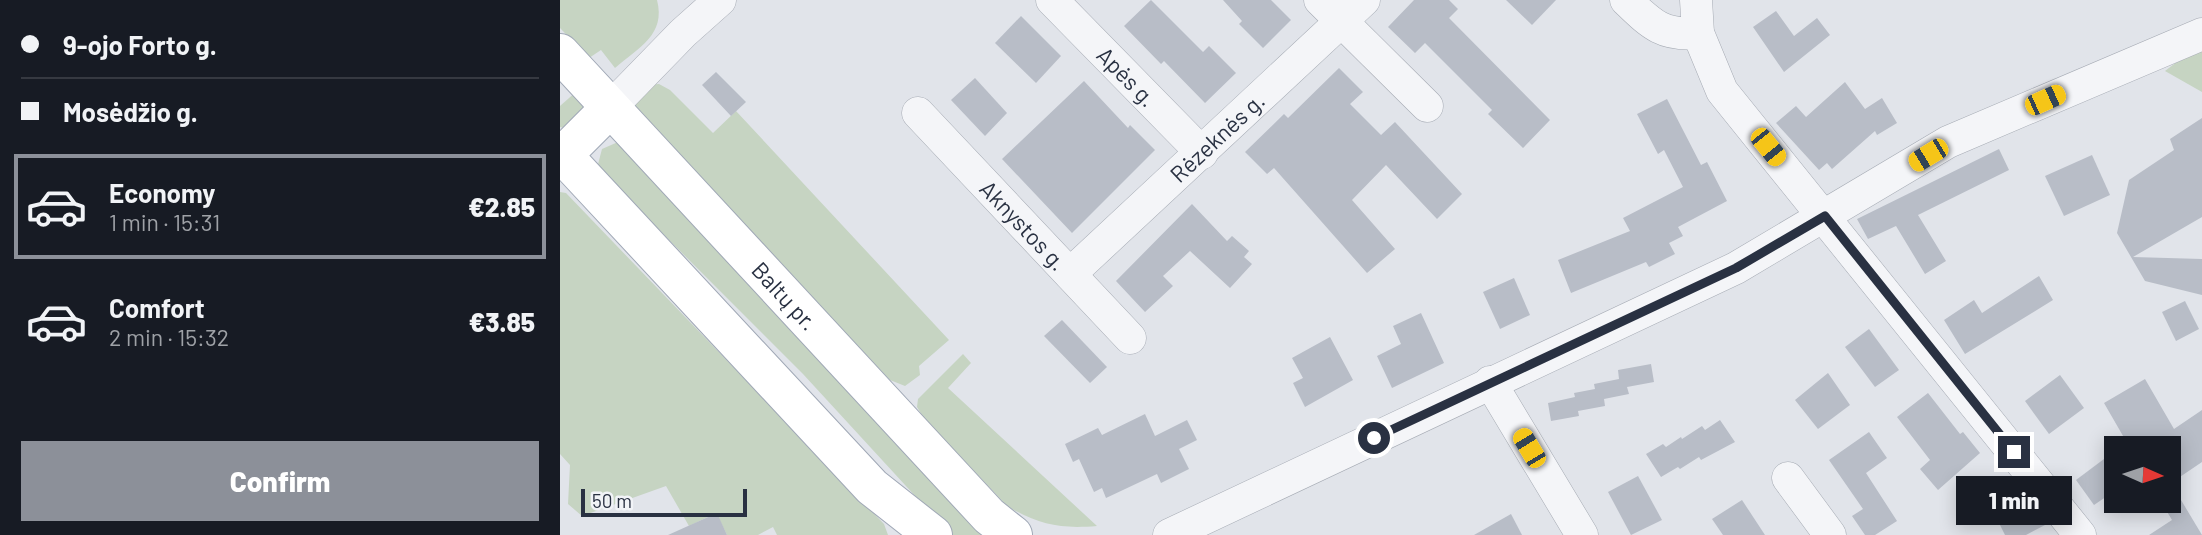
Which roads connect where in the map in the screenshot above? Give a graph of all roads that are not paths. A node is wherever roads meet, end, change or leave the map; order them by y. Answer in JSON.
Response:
{"nodes":[{"id":1,"x":720,"y":0,"type":"edge"},
{"id":2,"x":1052,"y":0,"type":"edge"},
{"id":3,"x":1626,"y":0,"type":"edge"},
{"id":4,"x":1696,"y":0,"type":"edge"},
{"id":5,"x":1342,"y":7,"type":"edge"},
{"id":6,"x":1698,"y":33,"type":"junction"},
{"id":7,"x":2202,"y":34,"type":"edge"},
{"id":8,"x":560,"y":53,"type":"edge"},
{"id":9,"x":1427,"y":106,"type":"dead end"},
{"id":10,"x":610,"y":108,"type":"junction"},
{"id":11,"x":918,"y":113,"type":"dead end"},
{"id":12,"x":1202,"y":153,"type":"junction"},
{"id":13,"x":561,"y":154,"type":"edge"},
{"id":14,"x":1825,"y":216,"type":"junction"},
{"id":15,"x":1070,"y":274,"type":"junction"},
{"id":16,"x":1130,"y":338,"type":"dead end"},
{"id":17,"x":1490,"y":382,"type":"junction"},
{"id":18,"x":1788,"y":478,"type":"dead end"},
{"id":19,"x":872,"y":487,"type":"junction"},
{"id":20,"x":901,"y":535,"type":"edge"},
{"id":21,"x":933,"y":535,"type":"edge"},
{"id":22,"x":1013,"y":535,"type":"edge"},
{"id":23,"x":1168,"y":535,"type":"edge"},
{"id":24,"x":1581,"y":535,"type":"edge"},
{"id":25,"x":1830,"y":535,"type":"edge"},
{"id":26,"x":2080,"y":535,"type":"edge"}],
"edges":[{"from":1,"to":10,"type":"street"},
{"from":2,"to":12,"type":"street","name":"Apės g."},
{"from":3,"to":6,"type":"street"},
{"from":4,"to":6,"type":"street"},
{"from":5,"to":9,"type":"street"},
{"from":5,"to":12,"type":"street","name":"Rėzeknės g."},
{"from":6,"to":14,"type":"street"},
{"from":7,"to":14,"type":"street"},
{"from":8,"to":10,"type":"main road","name":"Baltų pr."},
{"from":10,"to":13,"type":"main road"},
{"from":10,"to":22,"type":"main road","name":"Baltų pr."},
{"from":11,"to":15,"type":"street","name":"Aknystos g."},
{"from":12,"to":15,"type":"street","name":"Rėzeknės g."},
{"from":13,"to":19,"type":"main road"},
{"from":14,"to":17,"type":"street"},
{"from":14,"to":26,"type":"street"},
{"from":15,"to":16,"type":"street","name":"Aknystos g."},
{"from":17,"to":23,"type":"street"},
{"from":17,"to":24,"type":"street"},
{"from":18,"to":25,"type":"street"},
{"from":19,"to":20,"type":"street"},
{"from":19,"to":21,"type":"main road"}]}
